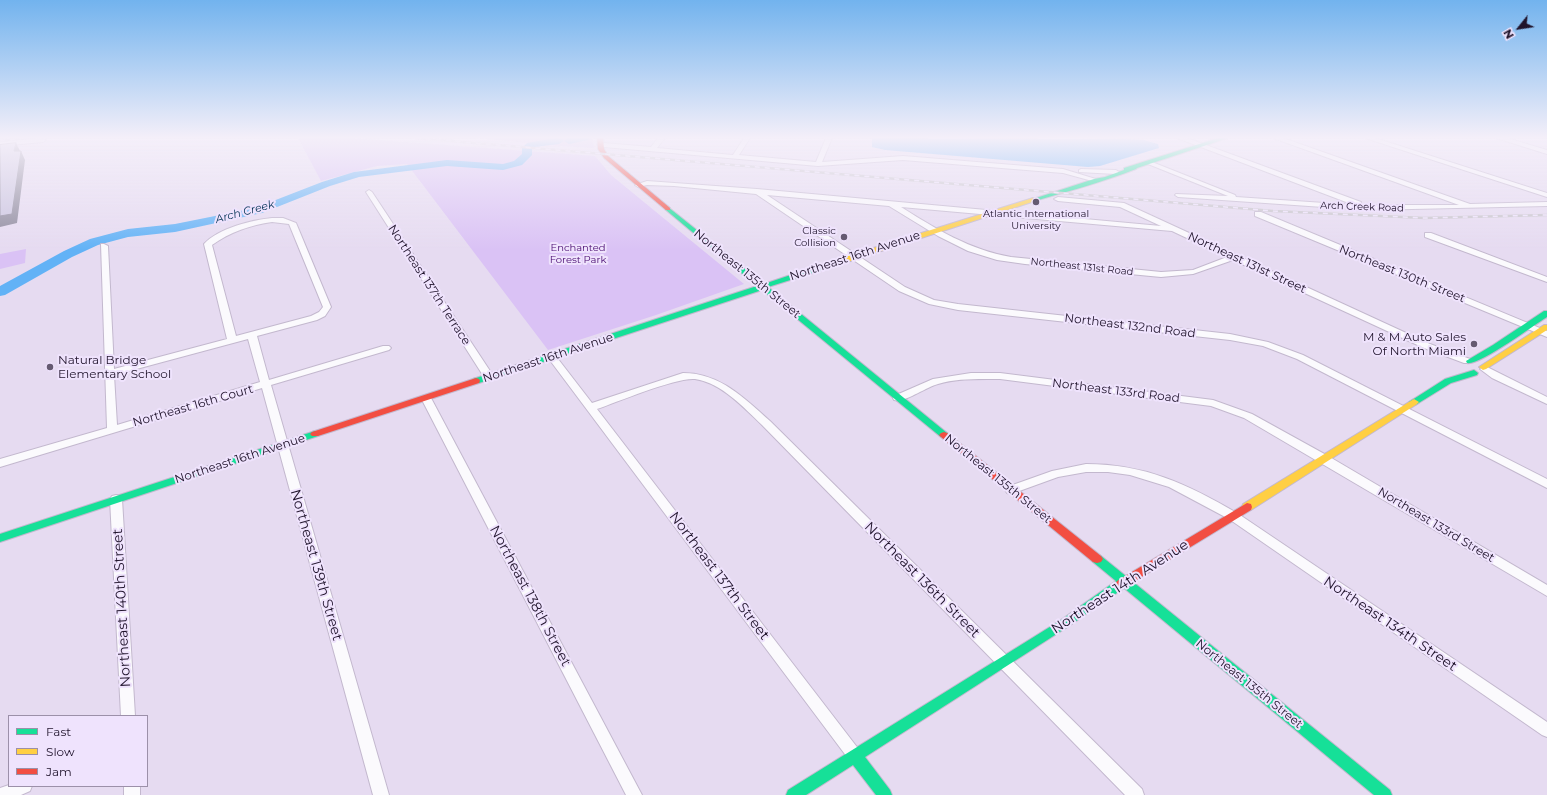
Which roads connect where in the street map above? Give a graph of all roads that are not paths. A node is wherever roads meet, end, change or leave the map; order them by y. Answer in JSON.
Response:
{"nodes":[{"id":1,"x":627,"y":175,"type":"edge"},
{"id":2,"x":1068,"y":175,"type":"edge"},
{"id":3,"x":1078,"y":175,"type":"edge"},
{"id":4,"x":1091,"y":175,"type":"edge"},
{"id":5,"x":1108,"y":175,"type":"edge"},
{"id":6,"x":1116,"y":175,"type":"edge"},
{"id":7,"x":1180,"y":175,"type":"edge"},
{"id":8,"x":1279,"y":175,"type":"edge"},
{"id":9,"x":1382,"y":175,"type":"edge"},
{"id":10,"x":1485,"y":175,"type":"edge"},
{"id":11,"x":630,"y":178,"type":"junction"},
{"id":12,"x":1096,"y":180,"type":"junction"},
{"id":13,"x":673,"y":184,"type":"junction"},
{"id":14,"x":638,"y":185,"type":"junction"},
{"id":15,"x":1078,"y":186,"type":"junction"},
{"id":16,"x":757,"y":191,"type":"junction"},
{"id":17,"x":369,"y":192,"type":"dead end"},
{"id":18,"x":790,"y":194,"type":"junction"},
{"id":19,"x":1178,"y":195,"type":"dead end"},
{"id":20,"x":1547,"y":195,"type":"edge"},
{"id":21,"x":1058,"y":199,"type":"dead end"},
{"id":22,"x":1242,"y":200,"type":"junction"},
{"id":23,"x":888,"y":203,"type":"junction"},
{"id":24,"x":1547,"y":204,"type":"edge"},
{"id":25,"x":777,"y":206,"type":"junction"},
{"id":26,"x":920,"y":206,"type":"junction"},
{"id":27,"x":1473,"y":207,"type":"junction"},
{"id":28,"x":1367,"y":208,"type":"junction"},
{"id":29,"x":951,"y":209,"type":"junction"},
{"id":30,"x":992,"y":213,"type":"junction"},
{"id":31,"x":1258,"y":214,"type":"dead end"},
{"id":32,"x":910,"y":216,"type":"junction"},
{"id":33,"x":962,"y":222,"type":"junction"},
{"id":34,"x":1171,"y":229,"type":"junction"},
{"id":35,"x":935,"y":231,"type":"junction"},
{"id":36,"x":1428,"y":235,"type":"dead end"},
{"id":37,"x":104,"y":246,"type":"dead end"},
{"id":38,"x":854,"y":257,"type":"junction"},
{"id":39,"x":1233,"y":257,"type":"junction"},
{"id":40,"x":1547,"y":280,"type":"edge"},
{"id":41,"x":764,"y":287,"type":"junction"},
{"id":42,"x":1547,"y":313,"type":"edge"},
{"id":43,"x":1526,"y":326,"type":"junction"},
{"id":44,"x":1545,"y":331,"type":"edge"},
{"id":45,"x":252,"y":335,"type":"junction"},
{"id":46,"x":232,"y":340,"type":"junction"},
{"id":47,"x":386,"y":348,"type":"dead end"},
{"id":48,"x":552,"y":357,"type":"junction"},
{"id":49,"x":1464,"y":363,"type":"junction"},
{"id":50,"x":1481,"y":371,"type":"junction"},
{"id":51,"x":111,"y":373,"type":"junction"},
{"id":52,"x":489,"y":377,"type":"junction"},
{"id":53,"x":1448,"y":381,"type":"junction"},
{"id":54,"x":265,"y":384,"type":"junction"},
{"id":55,"x":426,"y":398,"type":"junction"},
{"id":56,"x":898,"y":398,"type":"junction"},
{"id":57,"x":1547,"y":401,"type":"edge"},
{"id":58,"x":591,"y":407,"type":"junction"},
{"id":59,"x":1403,"y":410,"type":"junction"},
{"id":60,"x":112,"y":429,"type":"junction"},
{"id":61,"x":282,"y":445,"type":"junction"},
{"id":62,"x":1324,"y":459,"type":"junction"},
{"id":63,"x":0,"y":463,"type":"edge"},
{"id":64,"x":1547,"y":484,"type":"edge"},
{"id":65,"x":1011,"y":490,"type":"junction"},
{"id":66,"x":116,"y":499,"type":"junction"},
{"id":67,"x":1233,"y":516,"type":"junction"},
{"id":68,"x":0,"y":538,"type":"edge"},
{"id":69,"x":1124,"y":582,"type":"junction"},
{"id":70,"x":1547,"y":590,"type":"edge"},
{"id":71,"x":1004,"y":662,"type":"junction"},
{"id":72,"x":128,"y":715,"type":"edge"},
{"id":73,"x":1547,"y":730,"type":"edge"},
{"id":74,"x":855,"y":756,"type":"junction"},
{"id":75,"x":22,"y":787,"type":"edge"},
{"id":76,"x":3,"y":795,"type":"edge"},
{"id":77,"x":381,"y":795,"type":"edge"},
{"id":78,"x":634,"y":795,"type":"edge"},
{"id":79,"x":793,"y":795,"type":"edge"},
{"id":80,"x":885,"y":795,"type":"edge"},
{"id":81,"x":1136,"y":795,"type":"edge"},
{"id":82,"x":1385,"y":795,"type":"edge"}],
"edges":[{"from":1,"to":11,"type":"street","name":"Northeast 135th Street"},
{"from":2,"to":15,"type":"street"},
{"from":3,"to":12,"type":"street"},
{"from":4,"to":12,"type":"street"},
{"from":5,"to":12,"type":"street","name":"Northeast 16th Avenue"},
{"from":6,"to":12,"type":"street","name":"Northeast 16th Avenue"},
{"from":7,"to":22,"type":"street"},
{"from":8,"to":28,"type":"street"},
{"from":9,"to":27,"type":"street"},
{"from":10,"to":20,"type":"street"},
{"from":11,"to":13,"type":"street"},
{"from":11,"to":14,"type":"street","name":"Northeast 135th Street"},
{"from":12,"to":15,"type":"street","name":"Northeast 16th Avenue"},
{"from":13,"to":14,"type":"street"},
{"from":13,"to":16,"type":"street"},
{"from":14,"to":41,"type":"street","name":"Northeast 135th Street"},
{"from":15,"to":30,"type":"street","name":"Northeast 16th Avenue"},
{"from":16,"to":18,"type":"street"},
{"from":16,"to":25,"type":"street"},
{"from":17,"to":52,"type":"street","name":"Northeast 137th Terrace"},
{"from":18,"to":23,"type":"street"},
{"from":18,"to":25,"type":"street"},
{"from":19,"to":22,"type":"street","name":"Arch Creek Road"},
{"from":21,"to":34,"type":"street","name":"Northeast 131st Street"},
{"from":22,"to":28,"type":"street","name":"Arch Creek Road"},
{"from":23,"to":26,"type":"street"},
{"from":23,"to":32,"type":"street"},
{"from":24,"to":27,"type":"street","name":"Arch Creek Road"},
{"from":25,"to":38,"type":"street"},
{"from":26,"to":29,"type":"street"},
{"from":26,"to":32,"type":"street"},
{"from":27,"to":28,"type":"street","name":"Arch Creek Road"},
{"from":29,"to":30,"type":"street"},
{"from":29,"to":33,"type":"street"},
{"from":30,"to":33,"type":"street","name":"Northeast 16th Avenue"},
{"from":30,"to":34,"type":"street"},
{"from":31,"to":43,"type":"street","name":"Northeast 130th Street"},
{"from":32,"to":35,"type":"street"},
{"from":33,"to":35,"type":"street","name":"Northeast 16th Avenue"},
{"from":34,"to":39,"type":"street","name":"Northeast 131st Street"},
{"from":35,"to":38,"type":"street","name":"Northeast 16th Avenue"},
{"from":35,"to":39,"type":"street","name":"Northeast 131st Road"},
{"from":36,"to":40,"type":"street"},
{"from":37,"to":51,"type":"street"},
{"from":38,"to":41,"type":"street","name":"Northeast 16th Avenue"},
{"from":38,"to":59,"type":"street","name":"Northeast 132nd Road"},
{"from":39,"to":49,"type":"street","name":"Northeast 131st Street"},
{"from":41,"to":48,"type":"street","name":"Northeast 16th Avenue"},
{"from":41,"to":56,"type":"street","name":"Northeast 135th Street"},
{"from":42,"to":43,"type":"street","name":"Northeast 14th Avenue"},
{"from":43,"to":44,"type":"street","name":"Northeast 130th Street"},
{"from":43,"to":49,"type":"street","name":"Northeast 14th Avenue"},
{"from":44,"to":50,"type":"street","name":"Northeast 14th Avenue"},
{"from":45,"to":46,"type":"street"},
{"from":45,"to":46,"type":"street"},
{"from":45,"to":54,"type":"street","name":"Northeast 139th Street"},
{"from":46,"to":51,"type":"street"},
{"from":47,"to":54,"type":"street","name":"Northeast 16th Court"},
{"from":48,"to":52,"type":"street","name":"Northeast 16th Avenue"},
{"from":48,"to":58,"type":"street","name":"Northeast 137th Street"},
{"from":49,"to":50,"type":"street"},
{"from":49,"to":53,"type":"street","name":"Northeast 14th Avenue"},
{"from":50,"to":53,"type":"street","name":"Northeast 14th Avenue"},
{"from":50,"to":57,"type":"street"},
{"from":51,"to":60,"type":"street"},
{"from":52,"to":55,"type":"street","name":"Northeast 16th Avenue"},
{"from":53,"to":59,"type":"street","name":"Northeast 14th Avenue"},
{"from":54,"to":60,"type":"street","name":"Northeast 16th Court"},
{"from":54,"to":61,"type":"street","name":"Northeast 139th Street"},
{"from":55,"to":61,"type":"street","name":"Northeast 16th Avenue"},
{"from":55,"to":78,"type":"street","name":"Northeast 138th Street"},
{"from":56,"to":62,"type":"street","name":"Northeast 133rd Road"},
{"from":56,"to":65,"type":"street","name":"Northeast 135th Street"},
{"from":58,"to":71,"type":"street","name":"Northeast 136th Street"},
{"from":58,"to":74,"type":"street","name":"Northeast 137th Street"},
{"from":59,"to":62,"type":"street","name":"Northeast 14th Avenue"},
{"from":59,"to":64,"type":"street","name":"Northeast 132nd Road"},
{"from":60,"to":63,"type":"street","name":"Northeast 16th Court"},
{"from":61,"to":66,"type":"street","name":"Northeast 16th Avenue"},
{"from":61,"to":77,"type":"street","name":"Northeast 139th Street"},
{"from":62,"to":67,"type":"street","name":"Northeast 14th Avenue"},
{"from":62,"to":70,"type":"street","name":"Northeast 133rd Street"},
{"from":65,"to":67,"type":"street","name":"Northeast 134th Street"},
{"from":65,"to":69,"type":"street","name":"Northeast 135th Street"},
{"from":66,"to":68,"type":"street","name":"Northeast 16th Avenue"},
{"from":66,"to":72,"type":"street","name":"Northeast 140th Street"},
{"from":67,"to":69,"type":"street","name":"Northeast 14th Avenue"},
{"from":67,"to":73,"type":"street","name":"Northeast 134th Street"},
{"from":69,"to":71,"type":"street","name":"Northeast 14th Avenue"},
{"from":69,"to":82,"type":"street","name":"Northeast 135th Street"},
{"from":71,"to":74,"type":"street","name":"Northeast 14th Avenue"},
{"from":71,"to":81,"type":"street","name":"Northeast 136th Street"},
{"from":74,"to":79,"type":"street","name":"Northeast 14th Avenue"},
{"from":74,"to":80,"type":"street","name":"Northeast 137th Street"},
{"from":75,"to":76,"type":"street"}]}
